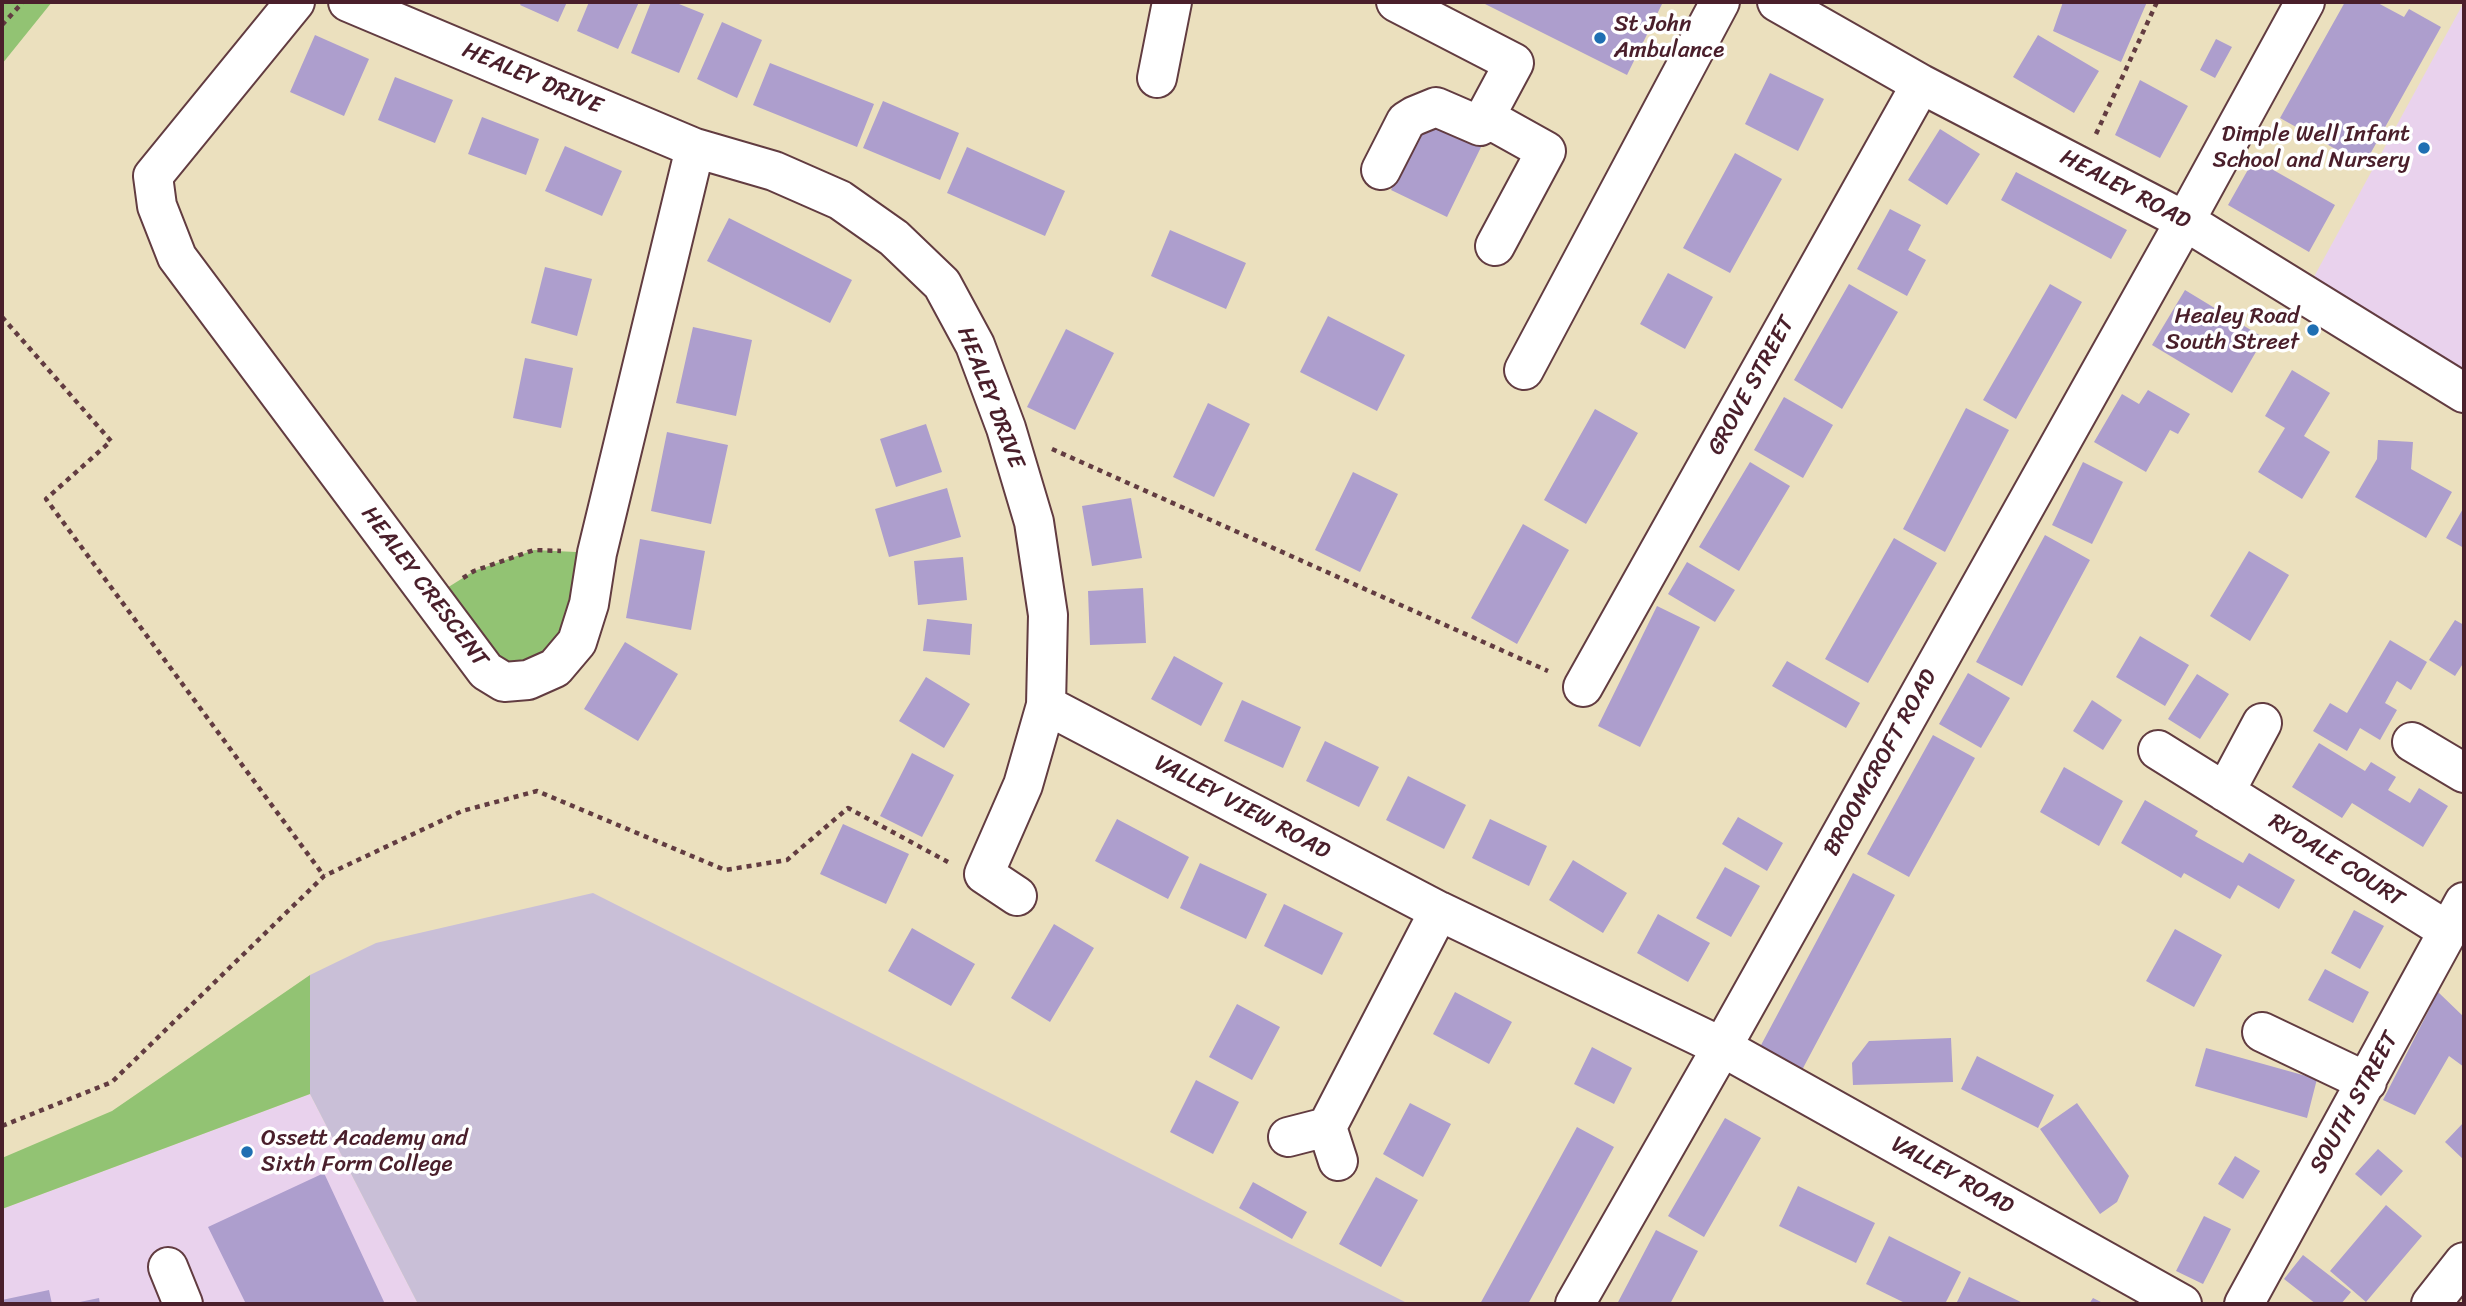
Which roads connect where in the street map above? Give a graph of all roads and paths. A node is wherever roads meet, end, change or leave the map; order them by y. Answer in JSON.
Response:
{"nodes":[{"id":1,"x":23,"y":2,"type":"edge"},
{"id":2,"x":296,"y":2,"type":"edge"},
{"id":3,"x":348,"y":2,"type":"edge"},
{"id":4,"x":1172,"y":2,"type":"edge"},
{"id":5,"x":1396,"y":2,"type":"edge"},
{"id":6,"x":1720,"y":2,"type":"edge"},
{"id":7,"x":1777,"y":2,"type":"edge"},
{"id":8,"x":2157,"y":2,"type":"edge"},
{"id":9,"x":2305,"y":2,"type":"edge"},
{"id":10,"x":2,"y":25,"type":"edge"},
{"id":11,"x":1157,"y":78,"type":"dead end"},
{"id":12,"x":1922,"y":85,"type":"junction"},
{"id":13,"x":1485,"y":117,"type":"junction"},
{"id":14,"x":695,"y":148,"type":"junction"},
{"id":15,"x":2081,"y":167,"type":"junction"},
{"id":16,"x":1381,"y":170,"type":"dead end"},
{"id":17,"x":2185,"y":221,"type":"junction"},
{"id":18,"x":1495,"y":246,"type":"dead end"},
{"id":19,"x":2,"y":317,"type":"edge"},
{"id":20,"x":1524,"y":370,"type":"dead end"},
{"id":21,"x":2464,"y":393,"type":"edge"},
{"id":22,"x":1006,"y":428,"type":"junction"},
{"id":23,"x":597,"y":553,"type":"junction"},
{"id":24,"x":431,"y":598,"type":"junction"},
{"id":25,"x":1583,"y":687,"type":"joint"},
{"id":26,"x":1046,"y":705,"type":"junction"},
{"id":27,"x":2262,"y":723,"type":"dead end"},
{"id":28,"x":2412,"y":742,"type":"dead end"},
{"id":29,"x":2158,"y":750,"type":"dead end"},
{"id":30,"x":2464,"y":773,"type":"edge"},
{"id":31,"x":2224,"y":792,"type":"junction"},
{"id":32,"x":958,"y":867,"type":"dead end"},
{"id":33,"x":324,"y":876,"type":"junction"},
{"id":34,"x":1017,"y":896,"type":"dead end"},
{"id":35,"x":1439,"y":911,"type":"junction"},
{"id":36,"x":2456,"y":917,"type":"edge"},
{"id":37,"x":2262,"y":1032,"type":"dead end"},
{"id":38,"x":1722,"y":1047,"type":"junction"},
{"id":39,"x":2367,"y":1082,"type":"junction"},
{"id":40,"x":2,"y":1126,"type":"edge"},
{"id":41,"x":1288,"y":1136,"type":"dead end"},
{"id":42,"x":2464,"y":1262,"type":"edge"},
{"id":43,"x":168,"y":1267,"type":"dead end"},
{"id":44,"x":183,"y":1304,"type":"edge"},
{"id":45,"x":1575,"y":1304,"type":"edge"},
{"id":46,"x":2182,"y":1304,"type":"edge"},
{"id":47,"x":2244,"y":1304,"type":"edge"},
{"id":48,"x":2431,"y":1304,"type":"edge"}],
"edges":[{"from":1,"to":10,"type":"path"},
{"from":2,"to":24,"type":"street","name":"HEALEY CRESCENT"},
{"from":3,"to":14,"type":"street","name":"HEALEY DRIVE"},
{"from":4,"to":11,"type":"street"},
{"from":5,"to":13,"type":"street"},
{"from":6,"to":20,"type":"street"},
{"from":7,"to":12,"type":"street","name":"HEALEY ROAD"},
{"from":8,"to":15,"type":"path"},
{"from":9,"to":17,"type":"street","name":"BROOMCROFT ROAD"},
{"from":12,"to":15,"type":"street","name":"HEALEY ROAD"},
{"from":12,"to":25,"type":"street","name":"GROVE STREET"},
{"from":13,"to":16,"type":"street"},
{"from":13,"to":18,"type":"street"},
{"from":14,"to":22,"type":"street","name":"HEALEY DRIVE"},
{"from":14,"to":23,"type":"street","name":"HEALEY CRESCENT"},
{"from":15,"to":17,"type":"street","name":"HEALEY ROAD"},
{"from":17,"to":21,"type":"street","name":"HEALEY ROAD"},
{"from":17,"to":38,"type":"street","name":"BROOMCROFT ROAD"},
{"from":19,"to":33,"type":"path"},
{"from":22,"to":25,"type":"path"},
{"from":22,"to":26,"type":"street","name":"HEALEY DRIVE"},
{"from":23,"to":24,"type":"path"},
{"from":23,"to":24,"type":"street","name":"HEALEY CRESCENT"},
{"from":26,"to":34,"type":"street","name":"HEALEY DRIVE"},
{"from":26,"to":35,"type":"street","name":"VALLEY VIEW ROAD"},
{"from":27,"to":31,"type":"street"},
{"from":28,"to":30,"type":"street"},
{"from":29,"to":31,"type":"street","name":"RYDALE COURT"},
{"from":31,"to":36,"type":"street","name":"RYDALE COURT"},
{"from":32,"to":33,"type":"path"},
{"from":33,"to":40,"type":"path"},
{"from":35,"to":38,"type":"street","name":"VALLEY VIEW ROAD"},
{"from":35,"to":41,"type":"street"},
{"from":36,"to":39,"type":"street","name":"SOUTH STREET"},
{"from":37,"to":39,"type":"street"},
{"from":38,"to":45,"type":"street","name":"BROOMCROFT ROAD"},
{"from":38,"to":46,"type":"street","name":"VALLEY ROAD"},
{"from":39,"to":47,"type":"street","name":"SOUTH STREET"},
{"from":42,"to":48,"type":"street"},
{"from":43,"to":44,"type":"street"}]}
